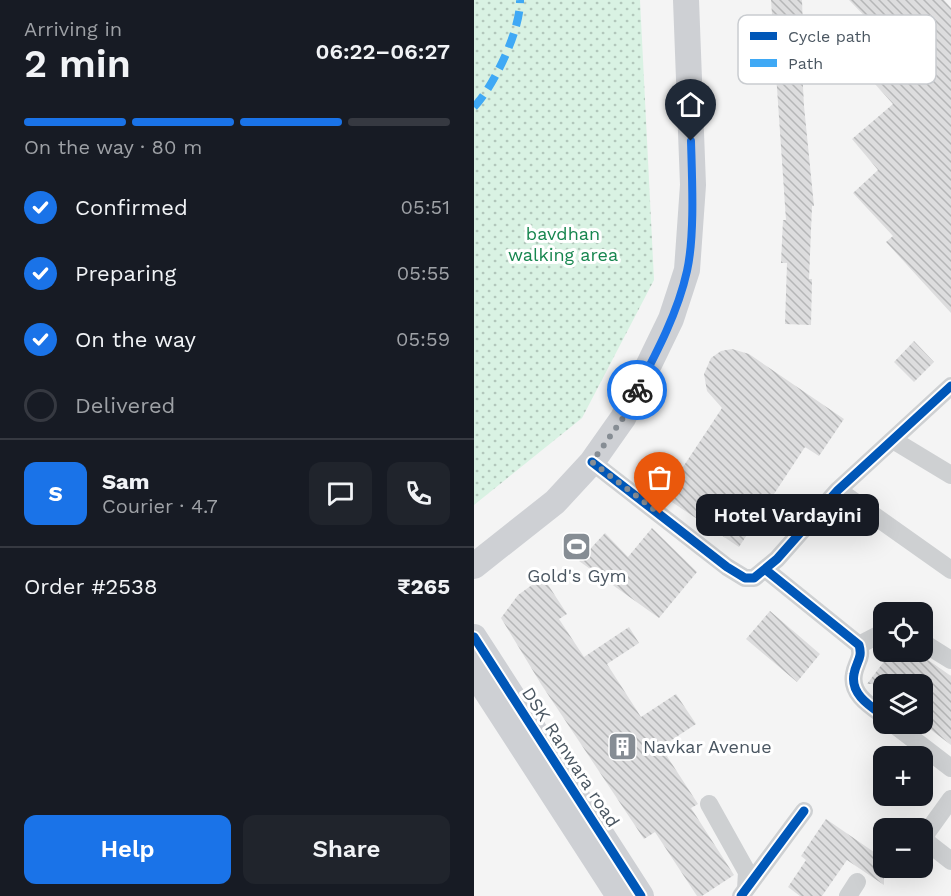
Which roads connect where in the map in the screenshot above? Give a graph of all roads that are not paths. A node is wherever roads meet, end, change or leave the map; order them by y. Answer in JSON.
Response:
{"nodes":[{"id":1,"x":686,"y":0,"type":"edge"},
{"id":2,"x":951,"y":386,"type":"edge"},
{"id":3,"x":893,"y":440,"type":"junction"},
{"id":4,"x":592,"y":462,"type":"junction"},
{"id":5,"x":951,"y":475,"type":"edge"},
{"id":6,"x":838,"y":490,"type":"junction"},
{"id":7,"x":474,"y":567,"type":"edge"},
{"id":8,"x":766,"y":570,"type":"junction"},
{"id":9,"x":951,"y":570,"type":"edge"},
{"id":10,"x":873,"y":638,"type":"edge"},
{"id":11,"x":860,"y":645,"type":"junction"},
{"id":12,"x":933,"y":649,"type":"edge"},
{"id":13,"x":476,"y":654,"type":"edge"},
{"id":14,"x":951,"y":660,"type":"edge"},
{"id":15,"x":873,"y":708,"type":"edge"},
{"id":16,"x":906,"y":734,"type":"edge"},
{"id":17,"x":951,"y":768,"type":"edge"},
{"id":18,"x":951,"y":799,"type":"edge"},
{"id":19,"x":709,"y":804,"type":"dead end"},
{"id":20,"x":804,"y":811,"type":"dead end"},
{"id":21,"x":951,"y":861,"type":"edge"},
{"id":22,"x":743,"y":893,"type":"edge"},
{"id":23,"x":619,"y":896,"type":"edge"},
{"id":24,"x":641,"y":896,"type":"edge"}],
"edges":[{"from":1,"to":4,"type":"main road"},
{"from":2,"to":3,"type":"street"},
{"from":3,"to":5,"type":"street"},
{"from":3,"to":6,"type":"street"},
{"from":4,"to":7,"type":"main road"},
{"from":4,"to":8,"type":"street"},
{"from":6,"to":8,"type":"street"},
{"from":6,"to":9,"type":"street"},
{"from":8,"to":11,"type":"street"},
{"from":10,"to":11,"type":"street"},
{"from":11,"to":15,"type":"street"},
{"from":12,"to":14,"type":"street"},
{"from":13,"to":23,"type":"main road","name":"DSK Ranwara road"},
{"from":13,"to":24,"type":"main road","name":"DSK Ranwara road"},
{"from":16,"to":17,"type":"street"},
{"from":18,"to":21,"type":"street"},
{"from":19,"to":22,"type":"street"},
{"from":20,"to":22,"type":"street"}]}
